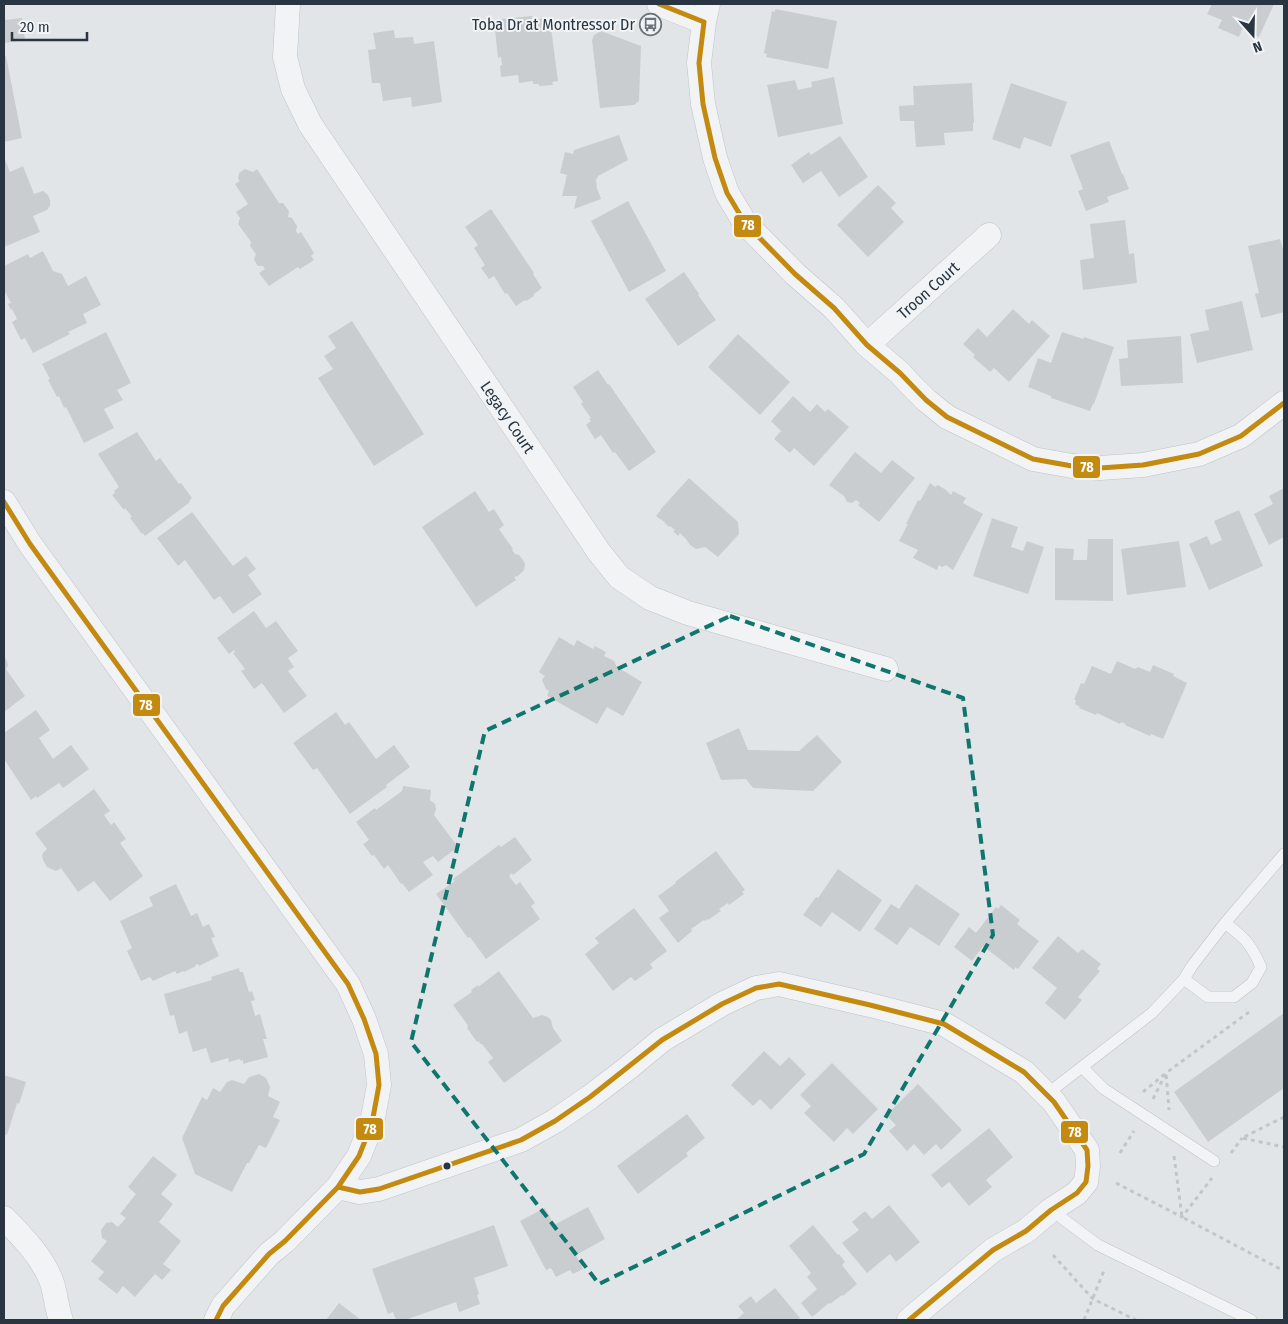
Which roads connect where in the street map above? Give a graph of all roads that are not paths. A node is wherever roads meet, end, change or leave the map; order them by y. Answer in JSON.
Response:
{"nodes":[{"id":1,"x":288,"y":4,"type":"edge"},
{"id":2,"x":659,"y":4,"type":"edge"},
{"id":3,"x":706,"y":13,"type":"edge"},
{"id":4,"x":989,"y":235,"type":"dead end"},
{"id":5,"x":867,"y":345,"type":"junction"},
{"id":6,"x":1284,"y":403,"type":"edge"},
{"id":7,"x":4,"y":502,"type":"edge"},
{"id":8,"x":886,"y":669,"type":"dead end"},
{"id":9,"x":1284,"y":854,"type":"edge"},
{"id":10,"x":1225,"y":923,"type":"junction"},
{"id":11,"x":1184,"y":979,"type":"junction"},
{"id":12,"x":1082,"y":1067,"type":"junction"},
{"id":13,"x":1046,"y":1094,"type":"junction"},
{"id":14,"x":1215,"y":1166,"type":"road end"},
{"id":15,"x":338,"y":1187,"type":"junction"},
{"id":16,"x":1051,"y":1210,"type":"junction"},
{"id":17,"x":4,"y":1218,"type":"edge"},
{"id":18,"x":61,"y":1320,"type":"edge"},
{"id":19,"x":216,"y":1320,"type":"edge"},
{"id":20,"x":909,"y":1320,"type":"edge"},
{"id":21,"x":1251,"y":1320,"type":"edge"}],
"edges":[{"from":1,"to":8,"type":"street","name":"Legacy Court"},
{"from":2,"to":3,"type":"street"},
{"from":3,"to":5,"type":"street"},
{"from":4,"to":5,"type":"street","name":"Troon Court"},
{"from":5,"to":6,"type":"street"},
{"from":7,"to":15,"type":"street"},
{"from":9,"to":10,"type":"lane"},
{"from":10,"to":11,"type":"lane"},
{"from":10,"to":11,"type":"lane"},
{"from":11,"to":12,"type":"lane"},
{"from":12,"to":13,"type":"lane"},
{"from":12,"to":14,"type":"lane"},
{"from":13,"to":15,"type":"street"},
{"from":13,"to":16,"type":"street"},
{"from":15,"to":19,"type":"street"},
{"from":16,"to":20,"type":"street"},
{"from":16,"to":21,"type":"lane"},
{"from":17,"to":18,"type":"street"}]}
